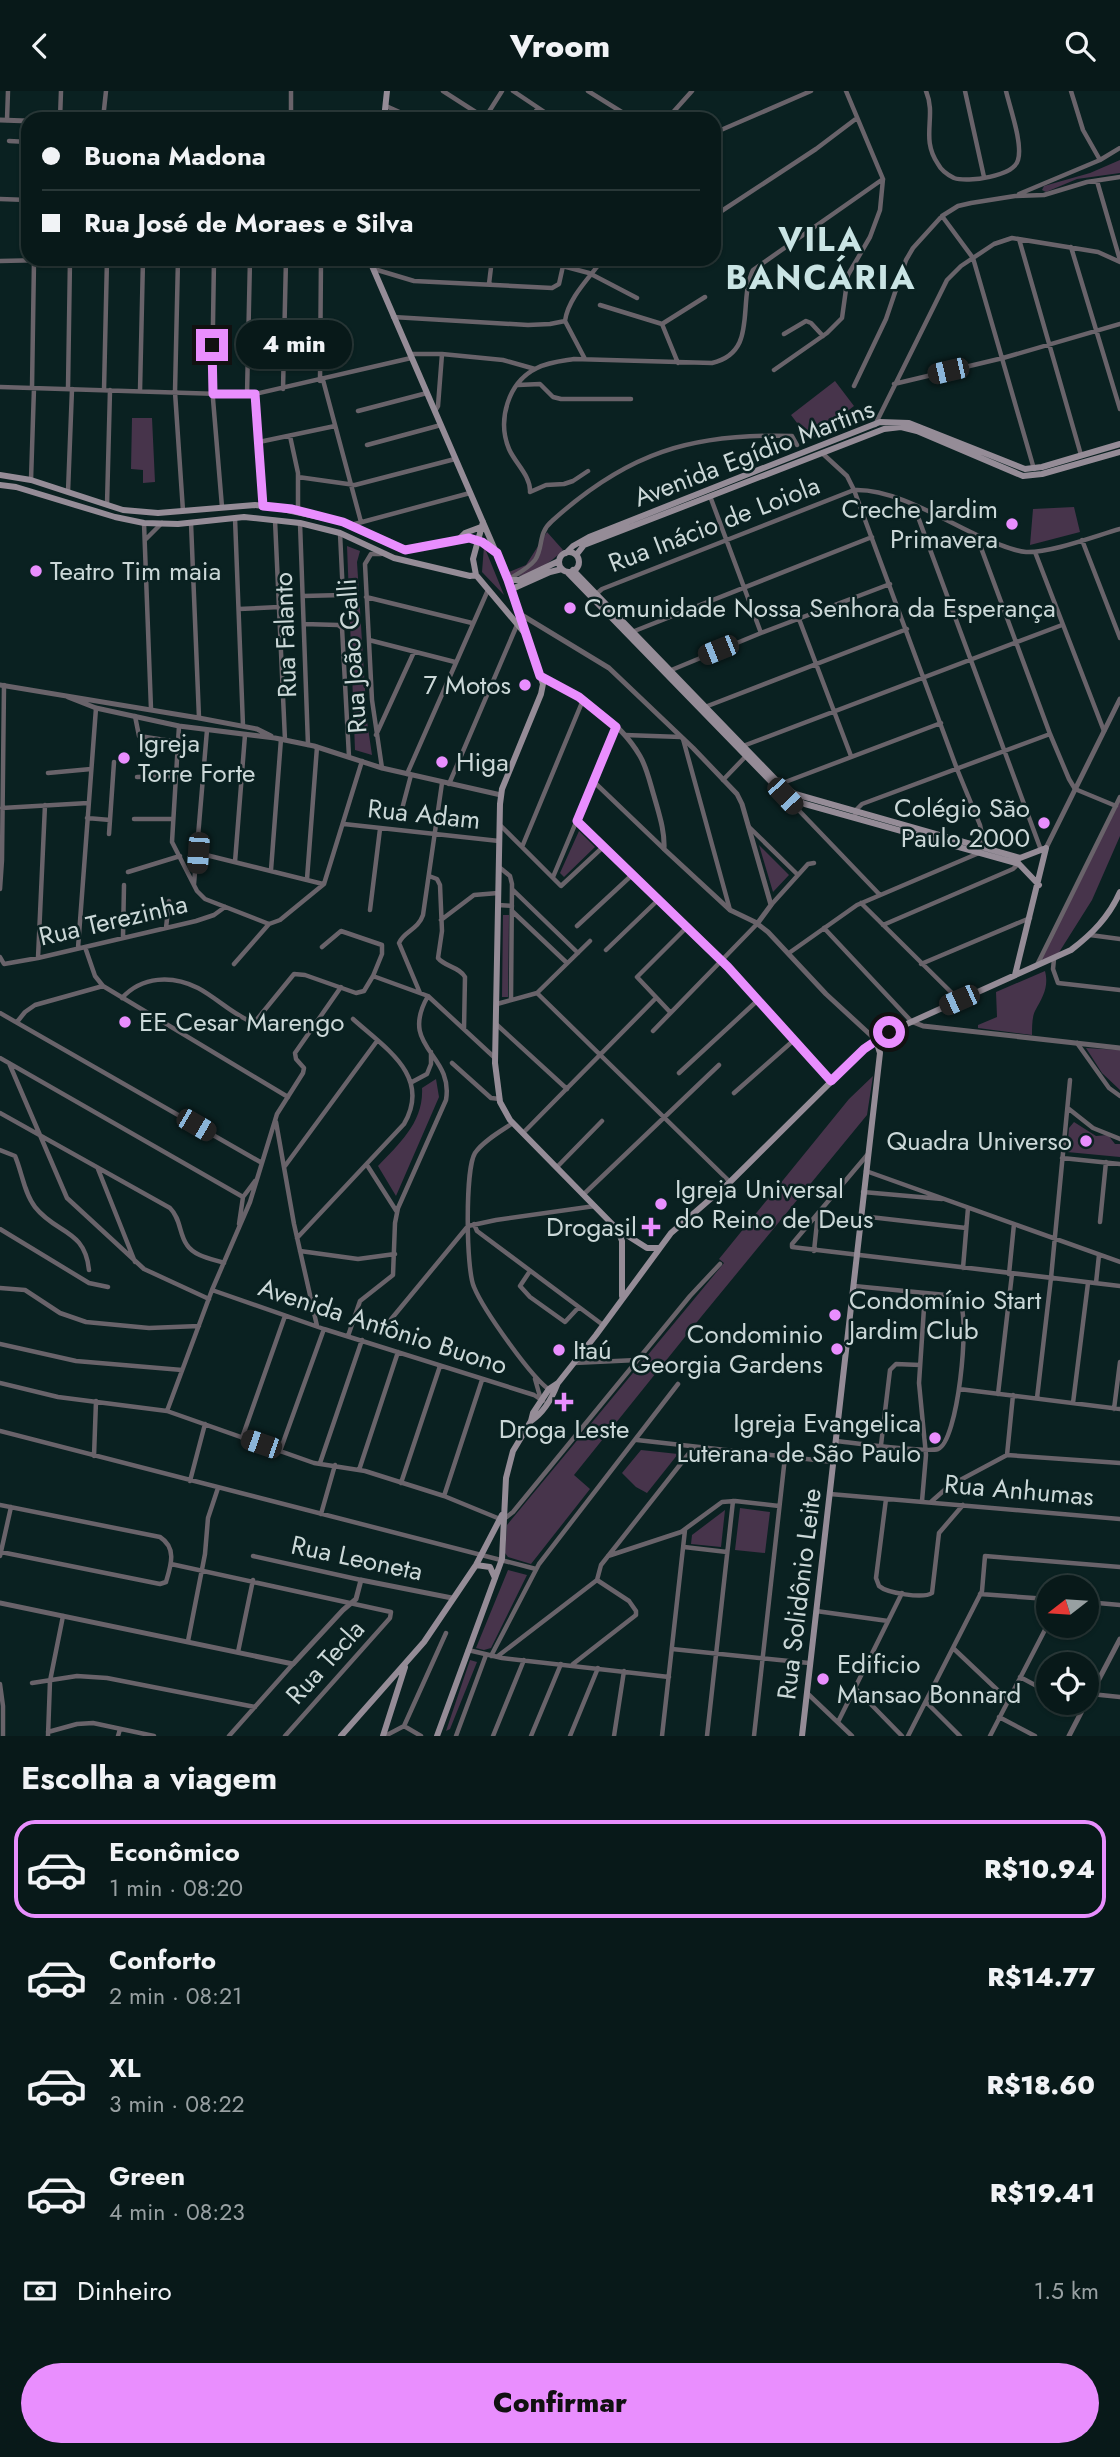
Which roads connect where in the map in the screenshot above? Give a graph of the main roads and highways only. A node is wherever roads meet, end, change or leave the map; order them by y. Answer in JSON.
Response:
{"nodes":[{"id":1,"x":387,"y":91,"type":"edge"},
{"id":2,"x":385,"y":112,"type":"edge"},
{"id":3,"x":372,"y":266,"type":"edge"},
{"id":4,"x":876,"y":427,"type":"junction"},
{"id":5,"x":1120,"y":444,"type":"edge"},
{"id":6,"x":1120,"y":452,"type":"edge"},
{"id":7,"x":0,"y":475,"type":"edge"},
{"id":8,"x":0,"y":485,"type":"edge"},
{"id":9,"x":57,"y":488,"type":"junction"},
{"id":10,"x":709,"y":492,"type":"junction"},
{"id":11,"x":42,"y":494,"type":"junction"},
{"id":12,"x":482,"y":524,"type":"junction"},
{"id":13,"x":459,"y":539,"type":"junction"},
{"id":14,"x":477,"y":539,"type":"junction"},
{"id":15,"x":497,"y":553,"type":"junction"},
{"id":16,"x":566,"y":553,"type":"junction"},
{"id":17,"x":577,"y":554,"type":"junction"},
{"id":18,"x":559,"y":561,"type":"junction"},
{"id":19,"x":567,"y":571,"type":"junction"},
{"id":20,"x":476,"y":575,"type":"junction"},
{"id":21,"x":508,"y":580,"type":"junction"},
{"id":22,"x":512,"y":589,"type":"junction"},
{"id":23,"x":506,"y":609,"type":"junction"},
{"id":24,"x":520,"y":614,"type":"junction"},
{"id":25,"x":527,"y":635,"type":"junction"},
{"id":26,"x":748,"y":755,"type":"junction"},
{"id":27,"x":856,"y":813,"type":"junction"},
{"id":28,"x":1019,"y":861,"type":"junction"},
{"id":29,"x":1039,"y":885,"type":"junction"},
{"id":30,"x":1120,"y":892,"type":"edge"},
{"id":31,"x":1015,"y":975,"type":"junction"},
{"id":32,"x":876,"y":1040,"type":"junction"},
{"id":33,"x":617,"y":1229,"type":"junction"},
{"id":34,"x":631,"y":1238,"type":"junction"},
{"id":35,"x":622,"y":1245,"type":"junction"},
{"id":36,"x":647,"y":1248,"type":"junction"},
{"id":37,"x":658,"y":1248,"type":"junction"},
{"id":38,"x":649,"y":1259,"type":"junction"},
{"id":39,"x":621,"y":1281,"type":"junction"},
{"id":40,"x":632,"y":1285,"type":"junction"},
{"id":41,"x":622,"y":1299,"type":"junction"},
{"id":42,"x":503,"y":1521,"type":"junction"},
{"id":43,"x":476,"y":1565,"type":"junction"},
{"id":44,"x":495,"y":1580,"type":"junction"},
{"id":45,"x":405,"y":1665,"type":"junction"},
{"id":46,"x":341,"y":1736,"type":"edge"},
{"id":47,"x":384,"y":1736,"type":"edge"},
{"id":48,"x":439,"y":1736,"type":"edge"},
{"id":49,"x":802,"y":1736,"type":"edge"}],
"edges":[{"from":1,"to":2,"type":"main road"},
{"from":3,"to":12,"type":"main road"},
{"from":4,"to":5,"type":"main road","name":"Avenida Egídio Martins"},
{"from":4,"to":6,"type":"main road","name":"Avenida Egídio Martins"},
{"from":4,"to":10,"type":"main road","name":"Avenida Egídio Martins"},
{"from":4,"to":10,"type":"main road","name":"Avenida Egídio Martins"},
{"from":7,"to":9,"type":"main road"},
{"from":8,"to":11,"type":"main road"},
{"from":9,"to":11,"type":"main road"},
{"from":9,"to":13,"type":"main road"},
{"from":10,"to":16,"type":"main road","name":"Avenida Egídio Martins"},
{"from":10,"to":17,"type":"main road","name":"Avenida Egídio Martins"},
{"from":11,"to":20,"type":"main road"},
{"from":12,"to":13,"type":"main road"},
{"from":12,"to":14,"type":"main road"},
{"from":12,"to":15,"type":"main road"},
{"from":13,"to":14,"type":"main road"},
{"from":14,"to":15,"type":"main road"},
{"from":14,"to":20,"type":"main road"},
{"from":15,"to":21,"type":"main road"},
{"from":16,"to":17,"type":"main road"},
{"from":16,"to":18,"type":"main road"},
{"from":17,"to":19,"type":"main road"},
{"from":18,"to":19,"type":"main road"},
{"from":18,"to":21,"type":"main road"},
{"from":19,"to":22,"type":"main road"},
{"from":19,"to":26,"type":"main road"},
{"from":20,"to":23,"type":"main road"},
{"from":21,"to":22,"type":"main road"},
{"from":22,"to":24,"type":"main road"},
{"from":23,"to":24,"type":"main road"},
{"from":23,"to":25,"type":"main road"},
{"from":24,"to":25,"type":"main road"},
{"from":25,"to":33,"type":"main road"},
{"from":26,"to":27,"type":"main road"},
{"from":26,"to":27,"type":"main road"},
{"from":27,"to":28,"type":"main road"},
{"from":28,"to":29,"type":"main road"},
{"from":28,"to":29,"type":"main road"},
{"from":29,"to":31,"type":"main road"},
{"from":30,"to":31,"type":"main road"},
{"from":31,"to":32,"type":"main road"},
{"from":32,"to":37,"type":"main road"},
{"from":32,"to":49,"type":"main road","name":"Rua Solidônio Leite"},
{"from":33,"to":34,"type":"main road"},
{"from":33,"to":35,"type":"main road"},
{"from":34,"to":35,"type":"main road"},
{"from":34,"to":36,"type":"main road"},
{"from":35,"to":39,"type":"main road"},
{"from":36,"to":37,"type":"main road"},
{"from":36,"to":38,"type":"main road"},
{"from":37,"to":38,"type":"main road"},
{"from":38,"to":40,"type":"main road"},
{"from":39,"to":40,"type":"main road"},
{"from":39,"to":41,"type":"main road"},
{"from":40,"to":41,"type":"main road"},
{"from":41,"to":42,"type":"main road"},
{"from":42,"to":43,"type":"main road"},
{"from":42,"to":44,"type":"main road"},
{"from":43,"to":44,"type":"main road"},
{"from":43,"to":45,"type":"main road"},
{"from":44,"to":48,"type":"main road"},
{"from":45,"to":46,"type":"main road"},
{"from":45,"to":47,"type":"main road"}]}
